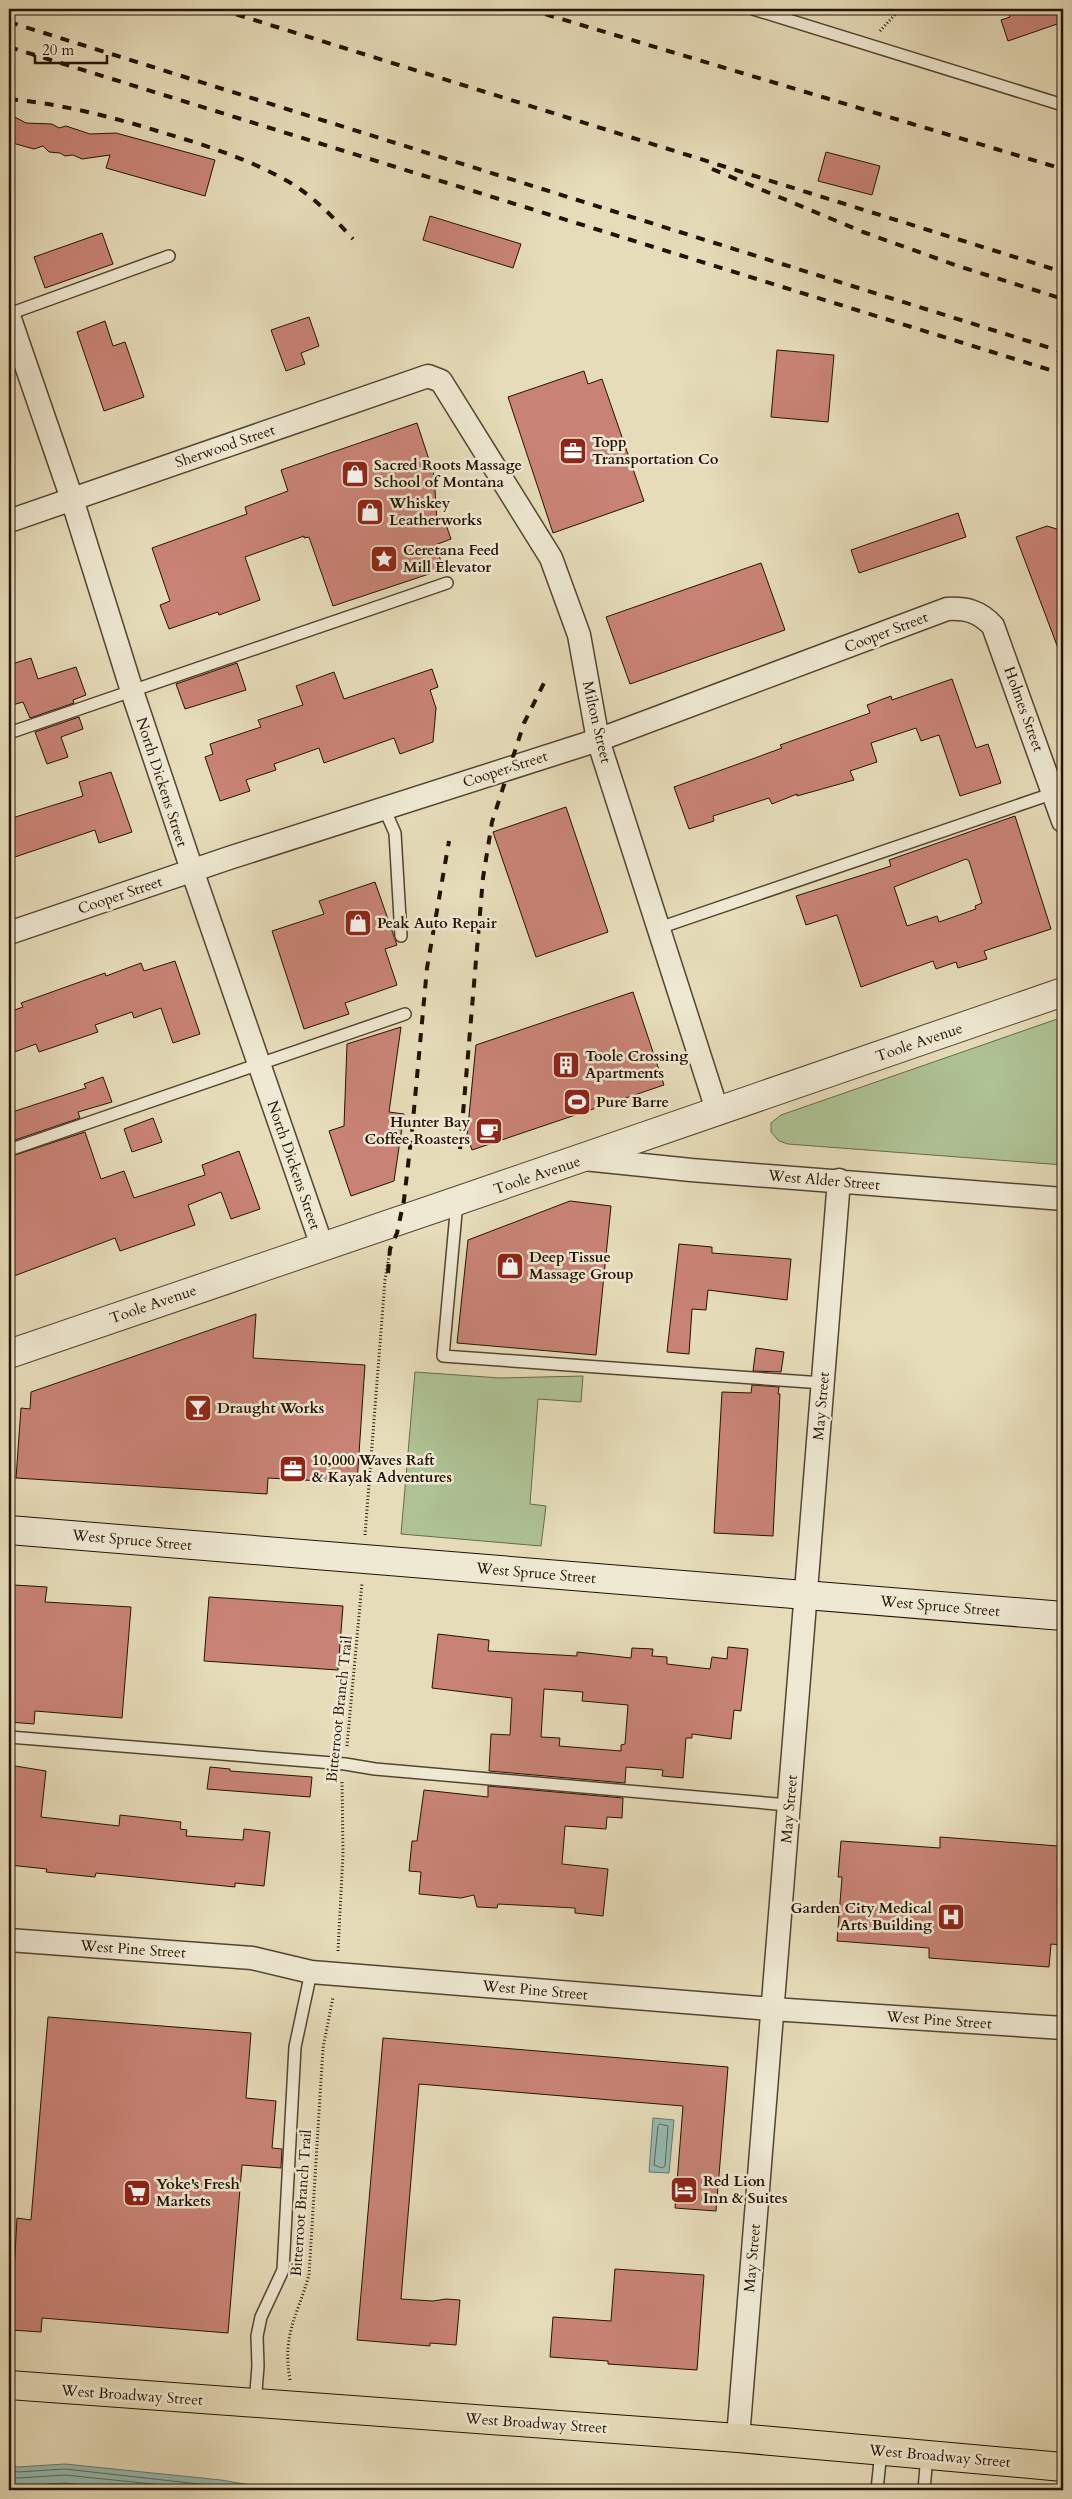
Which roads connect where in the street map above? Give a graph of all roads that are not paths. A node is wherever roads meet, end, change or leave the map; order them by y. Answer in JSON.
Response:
{"nodes":[{"id":1,"x":753,"y":9,"type":"edge"},
{"id":2,"x":1063,"y":105,"type":"edge"},
{"id":3,"x":169,"y":256,"type":"dead end"},
{"id":4,"x":9,"y":315,"type":"edge"},
{"id":5,"x":441,"y":381,"type":"joint"},
{"id":6,"x":72,"y":499,"type":"junction"},
{"id":7,"x":9,"y":520,"type":"edge"},
{"id":8,"x":447,"y":584,"type":"dead end"},
{"id":9,"x":993,"y":626,"type":"joint"},
{"id":10,"x":132,"y":691,"type":"junction"},
{"id":11,"x":9,"y":733,"type":"edge"},
{"id":12,"x":598,"y":740,"type":"junction"},
{"id":13,"x":1059,"y":792,"type":"edge"},
{"id":14,"x":384,"y":808,"type":"junction"},
{"id":15,"x":1063,"y":821,"type":"edge"},
{"id":16,"x":192,"y":870,"type":"junction"},
{"id":17,"x":659,"y":928,"type":"junction"},
{"id":18,"x":9,"y":933,"type":"edge"},
{"id":19,"x":401,"y":936,"type":"dead end"},
{"id":20,"x":1063,"y":992,"type":"edge"},
{"id":21,"x":405,"y":1014,"type":"dead end"},
{"id":22,"x":259,"y":1064,"type":"junction"},
{"id":23,"x":718,"y":1113,"type":"junction"},
{"id":24,"x":9,"y":1150,"type":"edge"},
{"id":25,"x":584,"y":1159,"type":"junction"},
{"id":26,"x":839,"y":1180,"type":"junction"},
{"id":27,"x":1063,"y":1199,"type":"edge"},
{"id":28,"x":457,"y":1202,"type":"junction"},
{"id":29,"x":322,"y":1246,"type":"junction"},
{"id":30,"x":9,"y":1354,"type":"edge"},
{"id":31,"x":823,"y":1383,"type":"junction"},
{"id":32,"x":9,"y":1530,"type":"edge"},
{"id":33,"x":806,"y":1594,"type":"junction"},
{"id":34,"x":1063,"y":1616,"type":"edge"},
{"id":35,"x":9,"y":1737,"type":"edge"},
{"id":36,"x":789,"y":1805,"type":"junction"},
{"id":37,"x":9,"y":1940,"type":"edge"},
{"id":38,"x":311,"y":1972,"type":"junction"},
{"id":39,"x":772,"y":2009,"type":"junction"},
{"id":40,"x":1063,"y":2028,"type":"edge"},
{"id":41,"x":9,"y":2385,"type":"edge"},
{"id":42,"x":255,"y":2404,"type":"junction"},
{"id":43,"x":738,"y":2438,"type":"junction"},
{"id":44,"x":881,"y":2451,"type":"junction"},
{"id":45,"x":927,"y":2455,"type":"junction"},
{"id":46,"x":1063,"y":2468,"type":"edge"},
{"id":47,"x":877,"y":2490,"type":"edge"},
{"id":48,"x":924,"y":2490,"type":"edge"}],
"edges":[{"from":1,"to":2,"type":"lane"},
{"from":3,"to":4,"type":"lane"},
{"from":4,"to":6,"type":"street","name":"North Dickens Street"},
{"from":5,"to":6,"type":"street","name":"Sherwood Street"},
{"from":5,"to":12,"type":"street","name":"Milton Street"},
{"from":6,"to":7,"type":"street","name":"Sherwood Street"},
{"from":6,"to":10,"type":"street","name":"North Dickens Street"},
{"from":8,"to":10,"type":"lane"},
{"from":9,"to":12,"type":"street","name":"Cooper Street"},
{"from":9,"to":13,"type":"street","name":"Holmes Street"},
{"from":10,"to":11,"type":"lane"},
{"from":10,"to":16,"type":"street","name":"North Dickens Street"},
{"from":12,"to":14,"type":"street","name":"Cooper Street"},
{"from":12,"to":17,"type":"street","name":"Milton Street"},
{"from":13,"to":15,"type":"street","name":"Holmes Street"},
{"from":13,"to":17,"type":"lane"},
{"from":14,"to":16,"type":"street","name":"Cooper Street"},
{"from":14,"to":19,"type":"lane"},
{"from":16,"to":18,"type":"street","name":"Cooper Street"},
{"from":16,"to":22,"type":"street","name":"North Dickens Street"},
{"from":17,"to":23,"type":"street","name":"Milton Street"},
{"from":20,"to":23,"type":"street","name":"Toole Avenue"},
{"from":21,"to":22,"type":"lane"},
{"from":22,"to":24,"type":"lane"},
{"from":22,"to":29,"type":"street","name":"North Dickens Street"},
{"from":23,"to":25,"type":"street","name":"Toole Avenue"},
{"from":25,"to":26,"type":"street","name":"West Alder Street"},
{"from":25,"to":28,"type":"street","name":"Toole Avenue"},
{"from":26,"to":27,"type":"street","name":"West Alder Street"},
{"from":26,"to":31,"type":"street","name":"May Street"},
{"from":28,"to":29,"type":"street","name":"Toole Avenue"},
{"from":28,"to":31,"type":"lane"},
{"from":29,"to":30,"type":"street","name":"Toole Avenue"},
{"from":31,"to":33,"type":"street","name":"May Street"},
{"from":32,"to":33,"type":"street","name":"West Spruce Street"},
{"from":33,"to":34,"type":"street","name":"West Spruce Street"},
{"from":33,"to":36,"type":"street","name":"May Street"},
{"from":35,"to":36,"type":"lane"},
{"from":36,"to":39,"type":"street","name":"May Street"},
{"from":37,"to":38,"type":"street","name":"West Pine Street"},
{"from":38,"to":39,"type":"street","name":"West Pine Street"},
{"from":38,"to":42,"type":"lane"},
{"from":39,"to":40,"type":"street","name":"West Pine Street"},
{"from":39,"to":43,"type":"street","name":"May Street"},
{"from":41,"to":42,"type":"main road","name":"West Broadway Street"},
{"from":42,"to":43,"type":"main road","name":"West Broadway Street"},
{"from":43,"to":44,"type":"main road","name":"West Broadway Street"},
{"from":44,"to":45,"type":"main road","name":"West Broadway Street"},
{"from":44,"to":47,"type":"lane"},
{"from":45,"to":46,"type":"main road","name":"West Broadway Street"},
{"from":45,"to":48,"type":"lane"}]}
